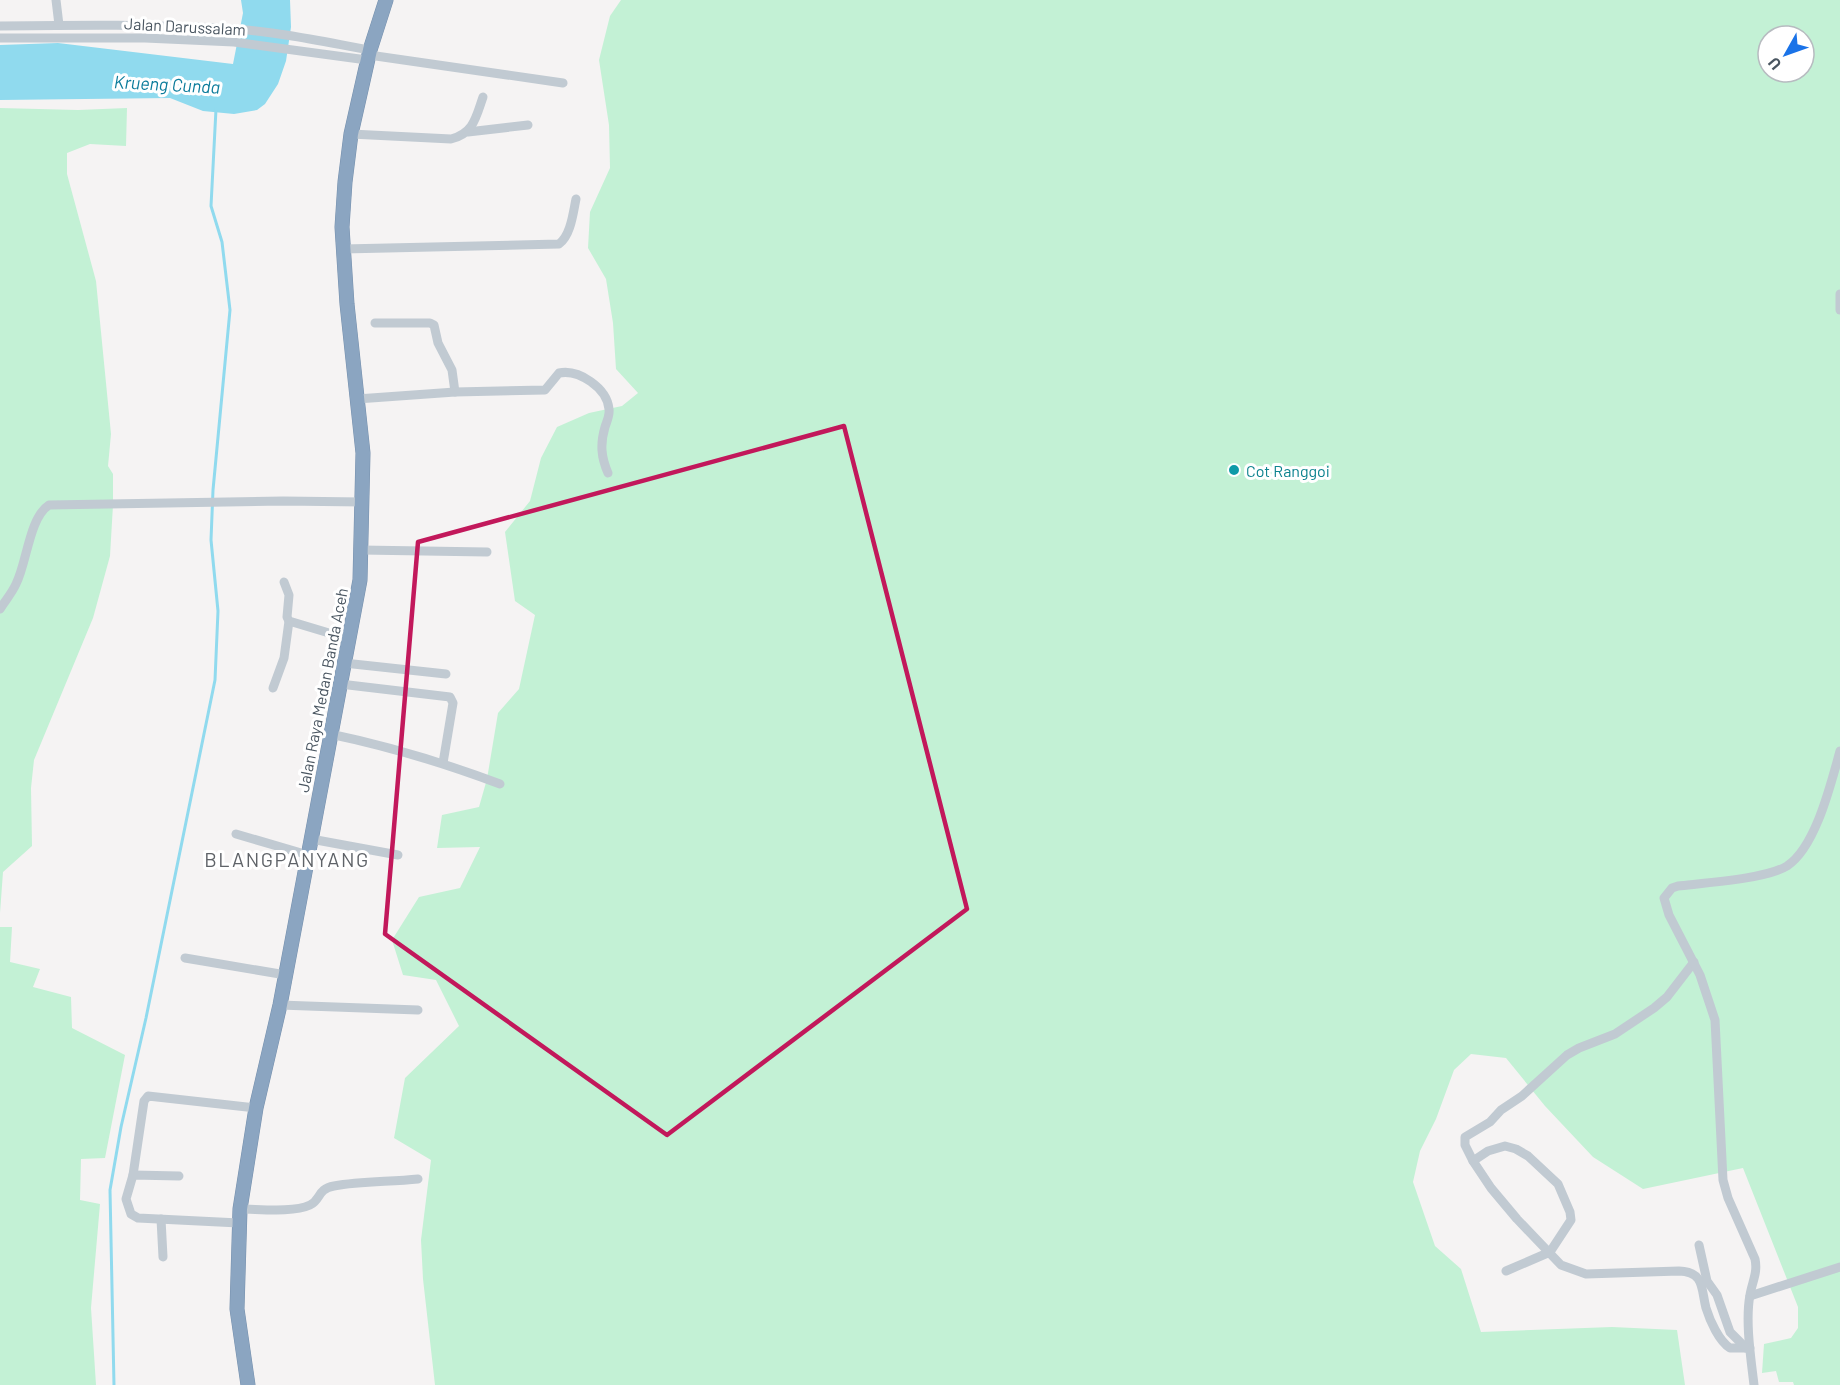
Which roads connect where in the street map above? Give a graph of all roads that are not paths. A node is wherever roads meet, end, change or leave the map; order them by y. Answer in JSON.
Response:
{"nodes":[{"id":1,"x":56,"y":0,"type":"edge"},
{"id":2,"x":386,"y":0,"type":"edge"},
{"id":3,"x":59,"y":25,"type":"junction"},
{"id":4,"x":0,"y":26,"type":"edge"},
{"id":5,"x":0,"y":38,"type":"edge"},
{"id":6,"x":369,"y":55,"type":"junction"},
{"id":7,"x":563,"y":83,"type":"dead end"},
{"id":8,"x":483,"y":97,"type":"dead end"},
{"id":9,"x":528,"y":124,"type":"dead end"},
{"id":10,"x":468,"y":132,"type":"junction"},
{"id":11,"x":351,"y":134,"type":"junction"},
{"id":12,"x":576,"y":199,"type":"dead end"},
{"id":13,"x":343,"y":249,"type":"junction"},
{"id":14,"x":1840,"y":294,"type":"edge"},
{"id":15,"x":1840,"y":310,"type":"edge"},
{"id":16,"x":375,"y":324,"type":"dead end"},
{"id":17,"x":455,"y":392,"type":"junction"},
{"id":18,"x":357,"y":399,"type":"junction"},
{"id":19,"x":608,"y":473,"type":"dead end"},
{"id":20,"x":363,"y":502,"type":"junction"},
{"id":21,"x":361,"y":550,"type":"junction"},
{"id":22,"x":487,"y":552,"type":"dead end"},
{"id":23,"x":284,"y":582,"type":"dead end"},
{"id":24,"x":0,"y":609,"type":"edge"},
{"id":25,"x":289,"y":621,"type":"junction"},
{"id":26,"x":349,"y":639,"type":"junction"},
{"id":27,"x":344,"y":663,"type":"junction"},
{"id":28,"x":446,"y":674,"type":"dead end"},
{"id":29,"x":340,"y":684,"type":"junction"},
{"id":30,"x":273,"y":688,"type":"dead end"},
{"id":31,"x":330,"y":734,"type":"junction"},
{"id":32,"x":1840,"y":751,"type":"edge"},
{"id":33,"x":442,"y":763,"type":"junction"},
{"id":34,"x":500,"y":784,"type":"dead end"},
{"id":35,"x":236,"y":834,"type":"dead end"},
{"id":36,"x":311,"y":839,"type":"junction"},
{"id":37,"x":308,"y":855,"type":"junction"},
{"id":38,"x":398,"y":855,"type":"dead end"},
{"id":39,"x":185,"y":958,"type":"dead end"},
{"id":40,"x":1694,"y":962,"type":"junction"},
{"id":41,"x":286,"y":975,"type":"junction"},
{"id":42,"x":280,"y":1005,"type":"junction"},
{"id":43,"x":418,"y":1010,"type":"dead end"},
{"id":44,"x":256,"y":1108,"type":"junction"},
{"id":45,"x":1473,"y":1161,"type":"junction"},
{"id":46,"x":133,"y":1175,"type":"junction"},
{"id":47,"x":179,"y":1176,"type":"dead end"},
{"id":48,"x":418,"y":1179,"type":"dead end"},
{"id":49,"x":240,"y":1209,"type":"junction"},
{"id":50,"x":161,"y":1219,"type":"junction"},
{"id":51,"x":239,"y":1223,"type":"junction"},
{"id":52,"x":1699,"y":1245,"type":"dead end"},
{"id":53,"x":1550,"y":1252,"type":"junction"},
{"id":54,"x":163,"y":1257,"type":"dead end"},
{"id":55,"x":1840,"y":1268,"type":"edge"},
{"id":56,"x":1506,"y":1271,"type":"dead end"},
{"id":57,"x":1750,"y":1296,"type":"junction"},
{"id":58,"x":1748,"y":1348,"type":"junction"},
{"id":59,"x":248,"y":1385,"type":"edge"},
{"id":60,"x":1754,"y":1385,"type":"edge"}],
"edges":[{"from":1,"to":3,"type":"street"},
{"from":2,"to":6,"type":"highway","name":"Jalan Raya Medan Banda Aceh"},
{"from":3,"to":4,"type":"street","name":"Jalan Darussalam"},
{"from":3,"to":6,"type":"street","name":"Jalan Darussalam"},
{"from":5,"to":6,"type":"street","name":"Jalan Darussalam"},
{"from":6,"to":7,"type":"street"},
{"from":6,"to":11,"type":"highway","name":"Jalan Raya Medan Banda Aceh"},
{"from":8,"to":10,"type":"street"},
{"from":9,"to":10,"type":"street"},
{"from":10,"to":11,"type":"street"},
{"from":11,"to":13,"type":"highway","name":"Jalan Raya Medan Banda Aceh"},
{"from":12,"to":13,"type":"street"},
{"from":13,"to":18,"type":"highway","name":"Jalan Raya Medan Banda Aceh"},
{"from":14,"to":15,"type":"street"},
{"from":16,"to":17,"type":"street"},
{"from":17,"to":18,"type":"street"},
{"from":17,"to":19,"type":"street"},
{"from":18,"to":20,"type":"highway","name":"Jalan Raya Medan Banda Aceh"},
{"from":20,"to":21,"type":"highway","name":"Jalan Raya Medan Banda Aceh"},
{"from":20,"to":24,"type":"street"},
{"from":21,"to":22,"type":"street"},
{"from":21,"to":26,"type":"highway","name":"Jalan Raya Medan Banda Aceh"},
{"from":23,"to":25,"type":"street"},
{"from":25,"to":26,"type":"street"},
{"from":25,"to":30,"type":"street"},
{"from":26,"to":27,"type":"highway","name":"Jalan Raya Medan Banda Aceh"},
{"from":27,"to":28,"type":"street"},
{"from":27,"to":29,"type":"highway","name":"Jalan Raya Medan Banda Aceh"},
{"from":29,"to":31,"type":"highway","name":"Jalan Raya Medan Banda Aceh"},
{"from":29,"to":33,"type":"street"},
{"from":31,"to":33,"type":"street"},
{"from":31,"to":36,"type":"highway","name":"Jalan Raya Medan Banda Aceh"},
{"from":32,"to":40,"type":"street"},
{"from":33,"to":34,"type":"street"},
{"from":35,"to":37,"type":"street"},
{"from":36,"to":37,"type":"highway","name":"Jalan Raya Medan Banda Aceh"},
{"from":36,"to":38,"type":"street"},
{"from":37,"to":41,"type":"highway","name":"Jalan Raya Medan Banda Aceh"},
{"from":39,"to":41,"type":"street"},
{"from":40,"to":45,"type":"street"},
{"from":40,"to":57,"type":"street"},
{"from":41,"to":42,"type":"highway","name":"Jalan Raya Medan Banda Aceh"},
{"from":42,"to":43,"type":"street"},
{"from":42,"to":44,"type":"highway","name":"Jalan Raya Medan Banda Aceh"},
{"from":44,"to":46,"type":"street"},
{"from":44,"to":49,"type":"highway","name":"Jalan Raya Medan Banda Aceh"},
{"from":45,"to":53,"type":"street"},
{"from":45,"to":53,"type":"street"},
{"from":46,"to":47,"type":"street"},
{"from":46,"to":50,"type":"street"},
{"from":48,"to":49,"type":"street"},
{"from":49,"to":51,"type":"highway","name":"Jalan Raya Medan Banda Aceh"},
{"from":50,"to":51,"type":"street"},
{"from":50,"to":54,"type":"street"},
{"from":51,"to":59,"type":"highway","name":"Jalan Raya Medan Banda Aceh"},
{"from":52,"to":58,"type":"street"},
{"from":53,"to":56,"type":"street"},
{"from":53,"to":58,"type":"street"},
{"from":55,"to":57,"type":"street"},
{"from":57,"to":58,"type":"street"},
{"from":58,"to":60,"type":"street"}]}
